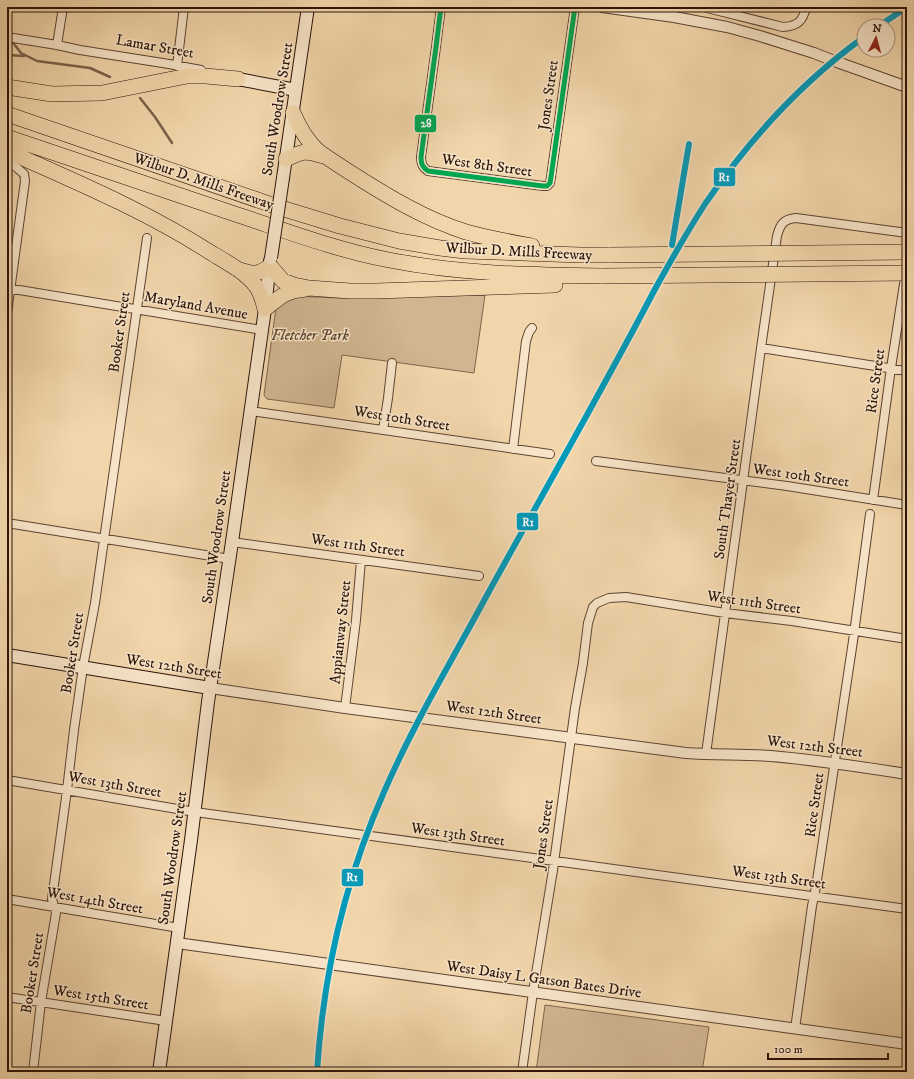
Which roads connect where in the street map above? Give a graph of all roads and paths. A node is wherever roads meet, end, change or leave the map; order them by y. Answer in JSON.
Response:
{"nodes":[{"id":1,"x":63,"y":7,"type":"edge"},
{"id":2,"x":184,"y":7,"type":"edge"},
{"id":3,"x":308,"y":7,"type":"edge"},
{"id":4,"x":441,"y":7,"type":"edge"},
{"id":5,"x":575,"y":7,"type":"edge"},
{"id":6,"x":602,"y":7,"type":"edge"},
{"id":7,"x":707,"y":7,"type":"edge"},
{"id":8,"x":806,"y":7,"type":"edge"},
{"id":9,"x":706,"y":22,"type":"junction"},
{"id":10,"x":7,"y":37,"type":"edge"},
{"id":11,"x":57,"y":45,"type":"junction"},
{"id":12,"x":177,"y":66,"type":"junction"},
{"id":13,"x":238,"y":79,"type":"junction"},
{"id":14,"x":7,"y":87,"type":"edge"},
{"id":15,"x":907,"y":87,"type":"edge"},
{"id":16,"x":296,"y":90,"type":"junction"},
{"id":17,"x":293,"y":113,"type":"junction"},
{"id":18,"x":7,"y":114,"type":"edge"},
{"id":19,"x":7,"y":137,"type":"edge"},
{"id":20,"x":7,"y":150,"type":"edge"},
{"id":21,"x":326,"y":157,"type":"junction"},
{"id":22,"x":286,"y":159,"type":"junction"},
{"id":23,"x":7,"y":163,"type":"edge"},
{"id":24,"x":547,"y":186,"type":"joint"},
{"id":25,"x":907,"y":233,"type":"edge"},
{"id":26,"x":147,"y":238,"type":"dead end"},
{"id":27,"x":907,"y":252,"type":"edge"},
{"id":28,"x":580,"y":255,"type":"junction"},
{"id":29,"x":270,"y":262,"type":"junction"},
{"id":30,"x":907,"y":267,"type":"edge"},
{"id":31,"x":237,"y":269,"type":"junction"},
{"id":32,"x":907,"y":273,"type":"edge"},
{"id":33,"x":601,"y":280,"type":"junction"},
{"id":34,"x":9,"y":288,"type":"edge"},
{"id":35,"x":309,"y":288,"type":"junction"},
{"id":36,"x":136,"y":309,"type":"junction"},
{"id":37,"x":265,"y":309,"type":"junction"},
{"id":38,"x":7,"y":313,"type":"edge"},
{"id":39,"x":532,"y":328,"type":"dead end"},
{"id":40,"x":262,"y":330,"type":"junction"},
{"id":41,"x":760,"y":348,"type":"junction"},
{"id":42,"x":392,"y":362,"type":"dead end"},
{"id":43,"x":891,"y":368,"type":"junction"},
{"id":44,"x":907,"y":371,"type":"edge"},
{"id":45,"x":251,"y":411,"type":"junction"},
{"id":46,"x":383,"y":430,"type":"junction"},
{"id":47,"x":513,"y":449,"type":"junction"},
{"id":48,"x":550,"y":454,"type":"dead end"},
{"id":49,"x":596,"y":461,"type":"dead end"},
{"id":50,"x":743,"y":481,"type":"junction"},
{"id":51,"x":873,"y":500,"type":"junction"},
{"id":52,"x":907,"y":504,"type":"edge"},
{"id":53,"x":870,"y":514,"type":"dead end"},
{"id":54,"x":7,"y":523,"type":"edge"},
{"id":55,"x":104,"y":539,"type":"junction"},
{"id":56,"x":232,"y":542,"type":"junction"},
{"id":57,"x":230,"y":559,"type":"junction"},
{"id":58,"x":361,"y":560,"type":"junction"},
{"id":59,"x":479,"y":576,"type":"dead end"},
{"id":60,"x":597,"y":602,"type":"joint"},
{"id":61,"x":725,"y":613,"type":"junction"},
{"id":62,"x":855,"y":631,"type":"junction"},
{"id":63,"x":907,"y":639,"type":"edge"},
{"id":64,"x":7,"y":654,"type":"edge"},
{"id":65,"x":83,"y":667,"type":"junction"},
{"id":66,"x":210,"y":688,"type":"junction"},
{"id":67,"x":345,"y":708,"type":"junction"},
{"id":68,"x":571,"y":738,"type":"junction"},
{"id":69,"x":706,"y":754,"type":"junction"},
{"id":70,"x":835,"y":764,"type":"junction"},
{"id":71,"x":907,"y":774,"type":"edge"},
{"id":72,"x":7,"y":780,"type":"edge"},
{"id":73,"x":67,"y":790,"type":"junction"},
{"id":74,"x":195,"y":812,"type":"junction"},
{"id":75,"x":554,"y":861,"type":"junction"},
{"id":76,"x":814,"y":896,"type":"junction"},
{"id":77,"x":7,"y":899,"type":"edge"},
{"id":78,"x":54,"y":907,"type":"junction"},
{"id":79,"x":907,"y":909,"type":"edge"},
{"id":80,"x":179,"y":928,"type":"junction"},
{"id":81,"x":177,"y":943,"type":"junction"},
{"id":82,"x":533,"y":992,"type":"junction"},
{"id":83,"x":7,"y":997,"type":"edge"},
{"id":84,"x":41,"y":1002,"type":"junction"},
{"id":85,"x":166,"y":1021,"type":"junction"},
{"id":86,"x":795,"y":1029,"type":"junction"},
{"id":87,"x":907,"y":1044,"type":"edge"},
{"id":88,"x":33,"y":1072,"type":"edge"},
{"id":89,"x":159,"y":1072,"type":"edge"},
{"id":90,"x":522,"y":1072,"type":"edge"}],
"edges":[{"from":1,"to":11,"type":"street"},
{"from":2,"to":12,"type":"street"},
{"from":3,"to":16,"type":"main road","name":"South Woodrow Street"},
{"from":4,"to":24,"type":"street","name":"West 8th Street"},
{"from":5,"to":24,"type":"street","name":"Jones Street"},
{"from":6,"to":9,"type":"street"},
{"from":7,"to":8,"type":"street"},
{"from":7,"to":9,"type":"street"},
{"from":9,"to":15,"type":"street"},
{"from":10,"to":11,"type":"street","name":"Lamar Street"},
{"from":11,"to":12,"type":"street","name":"Lamar Street"},
{"from":12,"to":13,"type":"street","name":"Lamar Street"},
{"from":13,"to":14,"type":"highway"},
{"from":13,"to":16,"type":"main road","name":"Lamar Street"},
{"from":16,"to":17,"type":"main road","name":"South Woodrow Street"},
{"from":17,"to":21,"type":"highway"},
{"from":17,"to":22,"type":"main road","name":"South Woodrow Street"},
{"from":18,"to":28,"type":"highway","name":"Wilbur D. Mills Freeway"},
{"from":19,"to":33,"type":"highway","name":"Wilbur D. Mills Freeway"},
{"from":20,"to":31,"type":"highway"},
{"from":21,"to":22,"type":"highway"},
{"from":21,"to":28,"type":"highway"},
{"from":22,"to":29,"type":"main road","name":"South Woodrow Street","bridge":true},
{"from":23,"to":34,"type":"street"},
{"from":25,"to":41,"type":"street","name":"South Thayer Street"},
{"from":26,"to":36,"type":"street","name":"Booker Street"},
{"from":27,"to":28,"type":"highway","name":"Wilbur D. Mills Freeway","bridge":true},
{"from":29,"to":31,"type":"highway"},
{"from":29,"to":35,"type":"highway"},
{"from":29,"to":37,"type":"main road","name":"South Woodrow Street"},
{"from":30,"to":43,"type":"street","name":"Rice Street"},
{"from":31,"to":37,"type":"highway"},
{"from":32,"to":33,"type":"highway","bridge":true},
{"from":33,"to":35,"type":"highway"},
{"from":34,"to":36,"type":"street","name":"Maryland Avenue"},
{"from":34,"to":38,"type":"street"},
{"from":35,"to":37,"type":"highway"},
{"from":36,"to":40,"type":"street","name":"Maryland Avenue"},
{"from":36,"to":55,"type":"street","name":"Booker Street"},
{"from":37,"to":40,"type":"main road","name":"South Woodrow Street"},
{"from":39,"to":47,"type":"street"},
{"from":40,"to":45,"type":"main road","name":"South Woodrow Street"},
{"from":41,"to":43,"type":"street"},
{"from":41,"to":50,"type":"street","name":"South Thayer Street"},
{"from":42,"to":46,"type":"street"},
{"from":43,"to":44,"type":"street"},
{"from":43,"to":51,"type":"street","name":"Rice Street"},
{"from":45,"to":46,"type":"street","name":"West 10th Street"},
{"from":45,"to":56,"type":"main road","name":"South Woodrow Street"},
{"from":46,"to":47,"type":"street","name":"West 10th Street"},
{"from":47,"to":48,"type":"street","name":"West 10th Street"},
{"from":49,"to":50,"type":"street","name":"West 10th Street"},
{"from":50,"to":51,"type":"street","name":"West 10th Street"},
{"from":50,"to":61,"type":"street","name":"South Thayer Street"},
{"from":51,"to":52,"type":"street","name":"West 10th Street"},
{"from":53,"to":62,"type":"street","name":"Rice Street"},
{"from":54,"to":55,"type":"street"},
{"from":55,"to":57,"type":"street"},
{"from":55,"to":65,"type":"street","name":"Booker Street"},
{"from":56,"to":57,"type":"main road","name":"South Woodrow Street"},
{"from":56,"to":58,"type":"street","name":"West 11th Street"},
{"from":57,"to":66,"type":"main road","name":"South Woodrow Street"},
{"from":58,"to":59,"type":"street","name":"West 11th Street"},
{"from":58,"to":67,"type":"street","name":"Appianway Street"},
{"from":60,"to":61,"type":"street","name":"West 11th Street"},
{"from":60,"to":68,"type":"street","name":"Jones Street"},
{"from":61,"to":62,"type":"street","name":"West 11th Street"},
{"from":61,"to":69,"type":"street","name":"South Thayer Street"},
{"from":62,"to":63,"type":"street","name":"West 11th Street"},
{"from":62,"to":70,"type":"street","name":"Rice Street"},
{"from":64,"to":65,"type":"main road","name":"West 12th Street"},
{"from":65,"to":66,"type":"main road","name":"West 12th Street"},
{"from":65,"to":73,"type":"street","name":"Booker Street"},
{"from":66,"to":67,"type":"street","name":"West 12th Street"},
{"from":66,"to":74,"type":"main road","name":"South Woodrow Street"},
{"from":67,"to":68,"type":"street","name":"West 12th Street"},
{"from":68,"to":69,"type":"street","name":"West 12th Street"},
{"from":68,"to":75,"type":"street","name":"Jones Street"},
{"from":69,"to":70,"type":"street","name":"West 12th Street"},
{"from":70,"to":71,"type":"street","name":"West 12th Street"},
{"from":70,"to":76,"type":"street","name":"Rice Street"},
{"from":72,"to":73,"type":"street","name":"West 13th Street"},
{"from":73,"to":74,"type":"street","name":"West 13th Street"},
{"from":73,"to":78,"type":"street","name":"Booker Street"},
{"from":74,"to":75,"type":"street","name":"West 13th Street"},
{"from":74,"to":80,"type":"main road","name":"South Woodrow Street"},
{"from":75,"to":76,"type":"street","name":"West 13th Street"},
{"from":75,"to":82,"type":"street","name":"Jones Street"},
{"from":76,"to":79,"type":"street","name":"West 13th Street"},
{"from":76,"to":86,"type":"street","name":"Rice Street"},
{"from":77,"to":78,"type":"street","name":"West 14th Street"},
{"from":78,"to":80,"type":"street","name":"West 14th Street"},
{"from":78,"to":84,"type":"street","name":"Booker Street"},
{"from":80,"to":81,"type":"main road","name":"South Woodrow Street"},
{"from":81,"to":82,"type":"street","name":"West Daisy L Gatson Bates Drive"},
{"from":81,"to":85,"type":"main road","name":"South Woodrow Street"},
{"from":82,"to":86,"type":"street","name":"West Daisy L Gatson Bates Drive"},
{"from":82,"to":90,"type":"street","name":"Jones Street"},
{"from":83,"to":84,"type":"street","name":"West 15th Street"},
{"from":84,"to":85,"type":"street","name":"West 15th Street"},
{"from":84,"to":88,"type":"street","name":"Booker Street"},
{"from":85,"to":89,"type":"main road","name":"South Woodrow Street"},
{"from":86,"to":87,"type":"street","name":"West Daisy L Gatson Bates Drive"}]}
